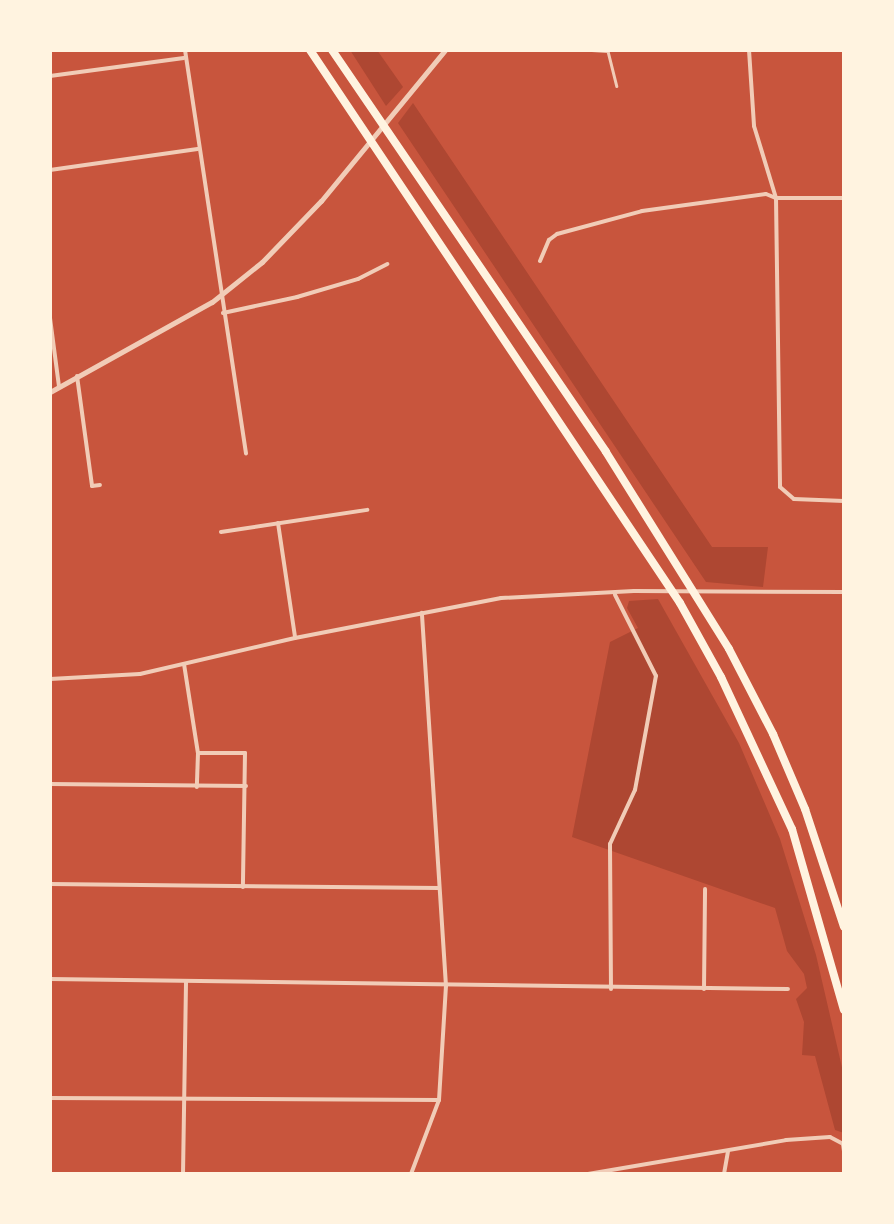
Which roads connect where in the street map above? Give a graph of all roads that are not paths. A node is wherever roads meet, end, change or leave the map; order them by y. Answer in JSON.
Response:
{"nodes":[{"id":1,"x":184,"y":50,"type":"edge"},
{"id":2,"x":310,"y":50,"type":"edge"},
{"id":3,"x":332,"y":50,"type":"edge"},
{"id":4,"x":445,"y":50,"type":"edge"},
{"id":5,"x":592,"y":50,"type":"edge"},
{"id":6,"x":748,"y":50,"type":"edge"},
{"id":7,"x":608,"y":51,"type":"edge"},
{"id":8,"x":185,"y":58,"type":"junction"},
{"id":9,"x":50,"y":76,"type":"edge"},
{"id":10,"x":617,"y":86,"type":"dead end"},
{"id":11,"x":198,"y":149,"type":"junction"},
{"id":12,"x":50,"y":170,"type":"edge"},
{"id":13,"x":776,"y":198,"type":"junction"},
{"id":14,"x":844,"y":198,"type":"edge"},
{"id":15,"x":540,"y":261,"type":"dead end"},
{"id":16,"x":386,"y":264,"type":"dead end"},
{"id":17,"x":221,"y":296,"type":"junction"},
{"id":18,"x":222,"y":313,"type":"junction"},
{"id":19,"x":50,"y":318,"type":"edge"},
{"id":20,"x":77,"y":376,"type":"junction"},
{"id":21,"x":59,"y":386,"type":"junction"},
{"id":22,"x":50,"y":392,"type":"edge"},
{"id":23,"x":246,"y":454,"type":"dead end"},
{"id":24,"x":100,"y":485,"type":"dead end"},
{"id":25,"x":844,"y":500,"type":"edge"},
{"id":26,"x":367,"y":510,"type":"dead end"},
{"id":27,"x":278,"y":523,"type":"junction"},
{"id":28,"x":221,"y":532,"type":"dead end"},
{"id":29,"x":844,"y":592,"type":"edge"},
{"id":30,"x":615,"y":595,"type":"junction"},
{"id":31,"x":422,"y":613,"type":"junction"},
{"id":32,"x":295,"y":638,"type":"junction"},
{"id":33,"x":184,"y":664,"type":"junction"},
{"id":34,"x":50,"y":679,"type":"edge"},
{"id":35,"x":198,"y":752,"type":"junction"},
{"id":36,"x":50,"y":784,"type":"edge"},
{"id":37,"x":246,"y":786,"type":"junction"},
{"id":38,"x":197,"y":787,"type":"junction"},
{"id":39,"x":50,"y":884,"type":"edge"},
{"id":40,"x":243,"y":887,"type":"junction"},
{"id":41,"x":439,"y":888,"type":"junction"},
{"id":42,"x":705,"y":889,"type":"dead end"},
{"id":43,"x":844,"y":927,"type":"edge"},
{"id":44,"x":50,"y":979,"type":"edge"},
{"id":45,"x":186,"y":981,"type":"junction"},
{"id":46,"x":446,"y":986,"type":"junction"},
{"id":47,"x":704,"y":989,"type":"junction"},
{"id":48,"x":788,"y":989,"type":"dead end"},
{"id":49,"x":610,"y":990,"type":"junction"},
{"id":50,"x":844,"y":1010,"type":"edge"},
{"id":51,"x":50,"y":1098,"type":"edge"},
{"id":52,"x":184,"y":1098,"type":"junction"},
{"id":53,"x":439,"y":1100,"type":"junction"},
{"id":54,"x":843,"y":1148,"type":"edge"},
{"id":55,"x":728,"y":1151,"type":"junction"},
{"id":56,"x":183,"y":1174,"type":"edge"},
{"id":57,"x":411,"y":1174,"type":"edge"},
{"id":58,"x":588,"y":1174,"type":"edge"},
{"id":59,"x":724,"y":1174,"type":"edge"}],
"edges":[{"from":1,"to":8,"type":"street"},
{"from":2,"to":50,"type":"highway"},
{"from":3,"to":43,"type":"highway"},
{"from":4,"to":17,"type":"street"},
{"from":5,"to":7,"type":"street"},
{"from":6,"to":13,"type":"street"},
{"from":7,"to":10,"type":"lane"},
{"from":8,"to":9,"type":"street"},
{"from":8,"to":11,"type":"street"},
{"from":11,"to":12,"type":"street"},
{"from":11,"to":17,"type":"street"},
{"from":13,"to":14,"type":"street"},
{"from":13,"to":15,"type":"street"},
{"from":13,"to":25,"type":"street"},
{"from":16,"to":18,"type":"street"},
{"from":17,"to":18,"type":"street"},
{"from":17,"to":20,"type":"street"},
{"from":18,"to":23,"type":"street"},
{"from":19,"to":21,"type":"street"},
{"from":20,"to":21,"type":"street"},
{"from":20,"to":24,"type":"street"},
{"from":21,"to":22,"type":"street"},
{"from":26,"to":27,"type":"street"},
{"from":27,"to":28,"type":"street"},
{"from":27,"to":32,"type":"street"},
{"from":29,"to":30,"type":"street"},
{"from":30,"to":31,"type":"street"},
{"from":30,"to":49,"type":"street"},
{"from":31,"to":32,"type":"street"},
{"from":31,"to":41,"type":"street"},
{"from":32,"to":33,"type":"street"},
{"from":33,"to":34,"type":"street"},
{"from":33,"to":35,"type":"street"},
{"from":35,"to":37,"type":"street"},
{"from":35,"to":38,"type":"street"},
{"from":36,"to":38,"type":"street"},
{"from":37,"to":38,"type":"street"},
{"from":37,"to":40,"type":"street"},
{"from":39,"to":40,"type":"street"},
{"from":40,"to":41,"type":"street"},
{"from":41,"to":46,"type":"street"},
{"from":42,"to":47,"type":"street"},
{"from":44,"to":45,"type":"street"},
{"from":45,"to":46,"type":"street"},
{"from":45,"to":52,"type":"street"},
{"from":46,"to":49,"type":"street"},
{"from":46,"to":53,"type":"street"},
{"from":47,"to":48,"type":"street"},
{"from":47,"to":49,"type":"street"},
{"from":51,"to":52,"type":"street"},
{"from":52,"to":53,"type":"street"},
{"from":52,"to":56,"type":"street"},
{"from":53,"to":57,"type":"street"},
{"from":54,"to":55,"type":"street"},
{"from":55,"to":58,"type":"street"},
{"from":55,"to":59,"type":"street"}]}
